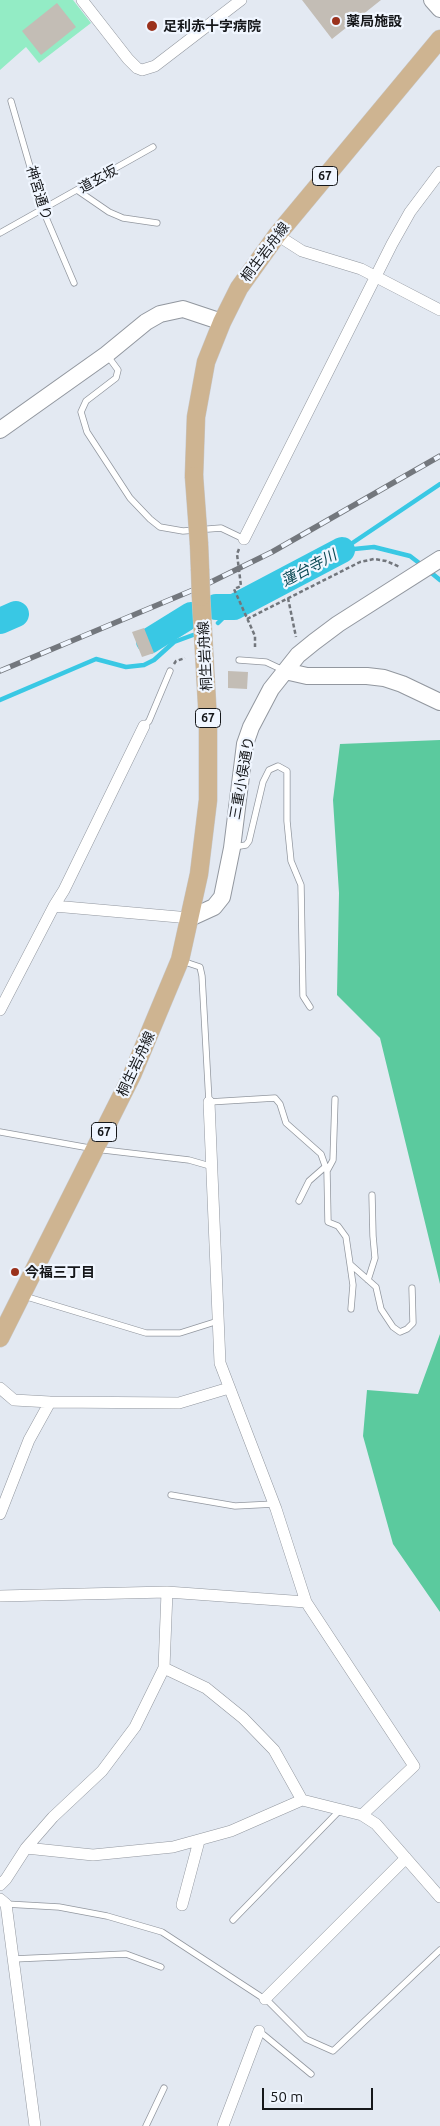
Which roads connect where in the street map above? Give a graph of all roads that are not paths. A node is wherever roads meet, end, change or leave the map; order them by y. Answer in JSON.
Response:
{"nodes":[{"id":1,"x":82,"y":0,"type":"edge"},
{"id":2,"x":241,"y":0,"type":"edge"},
{"id":3,"x":432,"y":0,"type":"edge"},
{"id":4,"x":440,"y":9,"type":"edge"},
{"id":5,"x":440,"y":39,"type":"edge"},
{"id":6,"x":11,"y":101,"type":"dead end"},
{"id":7,"x":153,"y":147,"type":"dead end"},
{"id":8,"x":440,"y":172,"type":"edge"},
{"id":9,"x":77,"y":190,"type":"junction"},
{"id":10,"x":42,"y":208,"type":"junction"},
{"id":11,"x":157,"y":223,"type":"dead end"},
{"id":12,"x":0,"y":233,"type":"edge"},
{"id":13,"x":277,"y":235,"type":"junction"},
{"id":14,"x":375,"y":276,"type":"junction"},
{"id":15,"x":74,"y":283,"type":"dead end"},
{"id":16,"x":440,"y":310,"type":"edge"},
{"id":17,"x":222,"y":322,"type":"junction"},
{"id":18,"x":107,"y":354,"type":"junction"},
{"id":19,"x":0,"y":430,"type":"edge"},
{"id":20,"x":244,"y":539,"type":"joint"},
{"id":21,"x":437,"y":561,"type":"edge"},
{"id":22,"x":239,"y":660,"type":"dead end"},
{"id":23,"x":170,"y":671,"type":"dead end"},
{"id":24,"x":285,"y":671,"type":"junction"},
{"id":25,"x":440,"y":702,"type":"edge"},
{"id":26,"x":144,"y":726,"type":"joint"},
{"id":27,"x":232,"y":848,"type":"junction"},
{"id":28,"x":54,"y":906,"type":"junction"},
{"id":29,"x":190,"y":918,"type":"junction"},
{"id":30,"x":180,"y":960,"type":"junction"},
{"id":31,"x":310,"y":1007,"type":"dead end"},
{"id":32,"x":0,"y":1009,"type":"edge"},
{"id":33,"x":335,"y":1099,"type":"dead end"},
{"id":34,"x":209,"y":1102,"type":"junction"},
{"id":35,"x":0,"y":1132,"type":"edge"},
{"id":36,"x":95,"y":1149,"type":"junction"},
{"id":37,"x":210,"y":1166,"type":"junction"},
{"id":38,"x":326,"y":1169,"type":"junction"},
{"id":39,"x":372,"y":1194,"type":"dead end"},
{"id":40,"x":299,"y":1201,"type":"dead end"},
{"id":41,"x":350,"y":1264,"type":"junction"},
{"id":42,"x":368,"y":1280,"type":"junction"},
{"id":43,"x":412,"y":1288,"type":"dead end"},
{"id":44,"x":21,"y":1295,"type":"junction"},
{"id":45,"x":351,"y":1309,"type":"dead end"},
{"id":46,"x":218,"y":1321,"type":"junction"},
{"id":47,"x":0,"y":1338,"type":"edge"},
{"id":48,"x":0,"y":1388,"type":"edge"},
{"id":49,"x":230,"y":1388,"type":"junction"},
{"id":50,"x":50,"y":1402,"type":"junction"},
{"id":51,"x":171,"y":1496,"type":"dead end"},
{"id":52,"x":274,"y":1504,"type":"junction"},
{"id":53,"x":0,"y":1514,"type":"edge"},
{"id":54,"x":167,"y":1592,"type":"junction"},
{"id":55,"x":0,"y":1596,"type":"edge"},
{"id":56,"x":306,"y":1602,"type":"junction"},
{"id":57,"x":164,"y":1668,"type":"junction"},
{"id":58,"x":302,"y":1800,"type":"junction"},
{"id":59,"x":340,"y":1810,"type":"junction"},
{"id":60,"x":362,"y":1815,"type":"junction"},
{"id":61,"x":199,"y":1841,"type":"junction"},
{"id":62,"x":26,"y":1848,"type":"junction"},
{"id":63,"x":406,"y":1858,"type":"junction"},
{"id":64,"x":0,"y":1885,"type":"edge"},
{"id":65,"x":440,"y":1897,"type":"edge"},
{"id":66,"x":3,"y":1901,"type":"edge"},
{"id":67,"x":182,"y":1905,"type":"dead end"},
{"id":68,"x":232,"y":1920,"type":"dead end"},
{"id":69,"x":440,"y":1950,"type":"edge"},
{"id":70,"x":13,"y":1959,"type":"junction"},
{"id":71,"x":161,"y":1966,"type":"dead end"},
{"id":72,"x":265,"y":1999,"type":"junction"},
{"id":73,"x":259,"y":2031,"type":"joint"},
{"id":74,"x":310,"y":2074,"type":"dead end"},
{"id":75,"x":164,"y":2088,"type":"dead end"},
{"id":76,"x":35,"y":2126,"type":"edge"},
{"id":77,"x":146,"y":2126,"type":"edge"},
{"id":78,"x":223,"y":2126,"type":"edge"}],
"edges":[{"from":1,"to":2,"type":"street"},
{"from":3,"to":4,"type":"main road"},
{"from":5,"to":13,"type":"main road","name":"桐生岩舟線","number":"67"},
{"from":6,"to":10,"type":"lane","name":"神宮通り"},
{"from":7,"to":9,"type":"lane","name":"道玄坂"},
{"from":8,"to":14,"type":"street"},
{"from":9,"to":10,"type":"lane","name":"道玄坂"},
{"from":9,"to":11,"type":"lane"},
{"from":10,"to":12,"type":"lane","name":"道玄坂"},
{"from":10,"to":15,"type":"lane","name":"神宮通り"},
{"from":13,"to":14,"type":"street"},
{"from":13,"to":17,"type":"main road","name":"桐生岩舟線","number":"67"},
{"from":14,"to":16,"type":"street"},
{"from":14,"to":20,"type":"street"},
{"from":17,"to":18,"type":"main road"},
{"from":17,"to":29,"type":"main road","name":"桐生岩舟線","number":"67","bridge":true},
{"from":18,"to":19,"type":"main road"},
{"from":18,"to":20,"type":"lane"},
{"from":21,"to":24,"type":"main road","name":"三重小俣通り"},
{"from":22,"to":24,"type":"lane"},
{"from":23,"to":26,"type":"lane"},
{"from":24,"to":25,"type":"main road"},
{"from":24,"to":27,"type":"main road","name":"三重小俣通り"},
{"from":26,"to":28,"type":"street"},
{"from":27,"to":29,"type":"main road","name":"三重小俣通り"},
{"from":27,"to":31,"type":"lane"},
{"from":28,"to":29,"type":"street"},
{"from":28,"to":32,"type":"street"},
{"from":29,"to":30,"type":"main road","name":"桐生岩舟線","number":"67"},
{"from":30,"to":34,"type":"lane"},
{"from":30,"to":36,"type":"main road","name":"桐生岩舟線","number":"67"},
{"from":33,"to":38,"type":"lane"},
{"from":34,"to":37,"type":"street"},
{"from":34,"to":38,"type":"lane"},
{"from":35,"to":36,"type":"lane"},
{"from":36,"to":37,"type":"lane"},
{"from":36,"to":44,"type":"main road","name":"桐生岩舟線","number":"67"},
{"from":37,"to":46,"type":"street"},
{"from":38,"to":40,"type":"lane"},
{"from":38,"to":41,"type":"lane"},
{"from":39,"to":42,"type":"lane"},
{"from":41,"to":42,"type":"lane"},
{"from":41,"to":45,"type":"lane"},
{"from":42,"to":43,"type":"lane"},
{"from":44,"to":46,"type":"lane"},
{"from":44,"to":47,"type":"main road","name":"桐生岩舟線","number":"67"},
{"from":46,"to":49,"type":"street"},
{"from":48,"to":50,"type":"street"},
{"from":49,"to":50,"type":"street"},
{"from":49,"to":52,"type":"street"},
{"from":50,"to":53,"type":"street"},
{"from":51,"to":52,"type":"lane"},
{"from":52,"to":56,"type":"street"},
{"from":54,"to":55,"type":"street"},
{"from":54,"to":56,"type":"street"},
{"from":54,"to":57,"type":"street"},
{"from":56,"to":60,"type":"street"},
{"from":57,"to":58,"type":"street"},
{"from":57,"to":62,"type":"street"},
{"from":58,"to":59,"type":"street"},
{"from":58,"to":61,"type":"street"},
{"from":59,"to":60,"type":"street"},
{"from":59,"to":68,"type":"lane"},
{"from":60,"to":63,"type":"street"},
{"from":61,"to":62,"type":"street"},
{"from":61,"to":67,"type":"street"},
{"from":62,"to":64,"type":"street"},
{"from":63,"to":65,"type":"street"},
{"from":63,"to":72,"type":"street"},
{"from":66,"to":70,"type":"street"},
{"from":66,"to":72,"type":"lane"},
{"from":69,"to":72,"type":"lane"},
{"from":70,"to":71,"type":"lane"},
{"from":70,"to":76,"type":"street"},
{"from":73,"to":74,"type":"lane"},
{"from":73,"to":78,"type":"street"},
{"from":75,"to":77,"type":"lane"}]}
